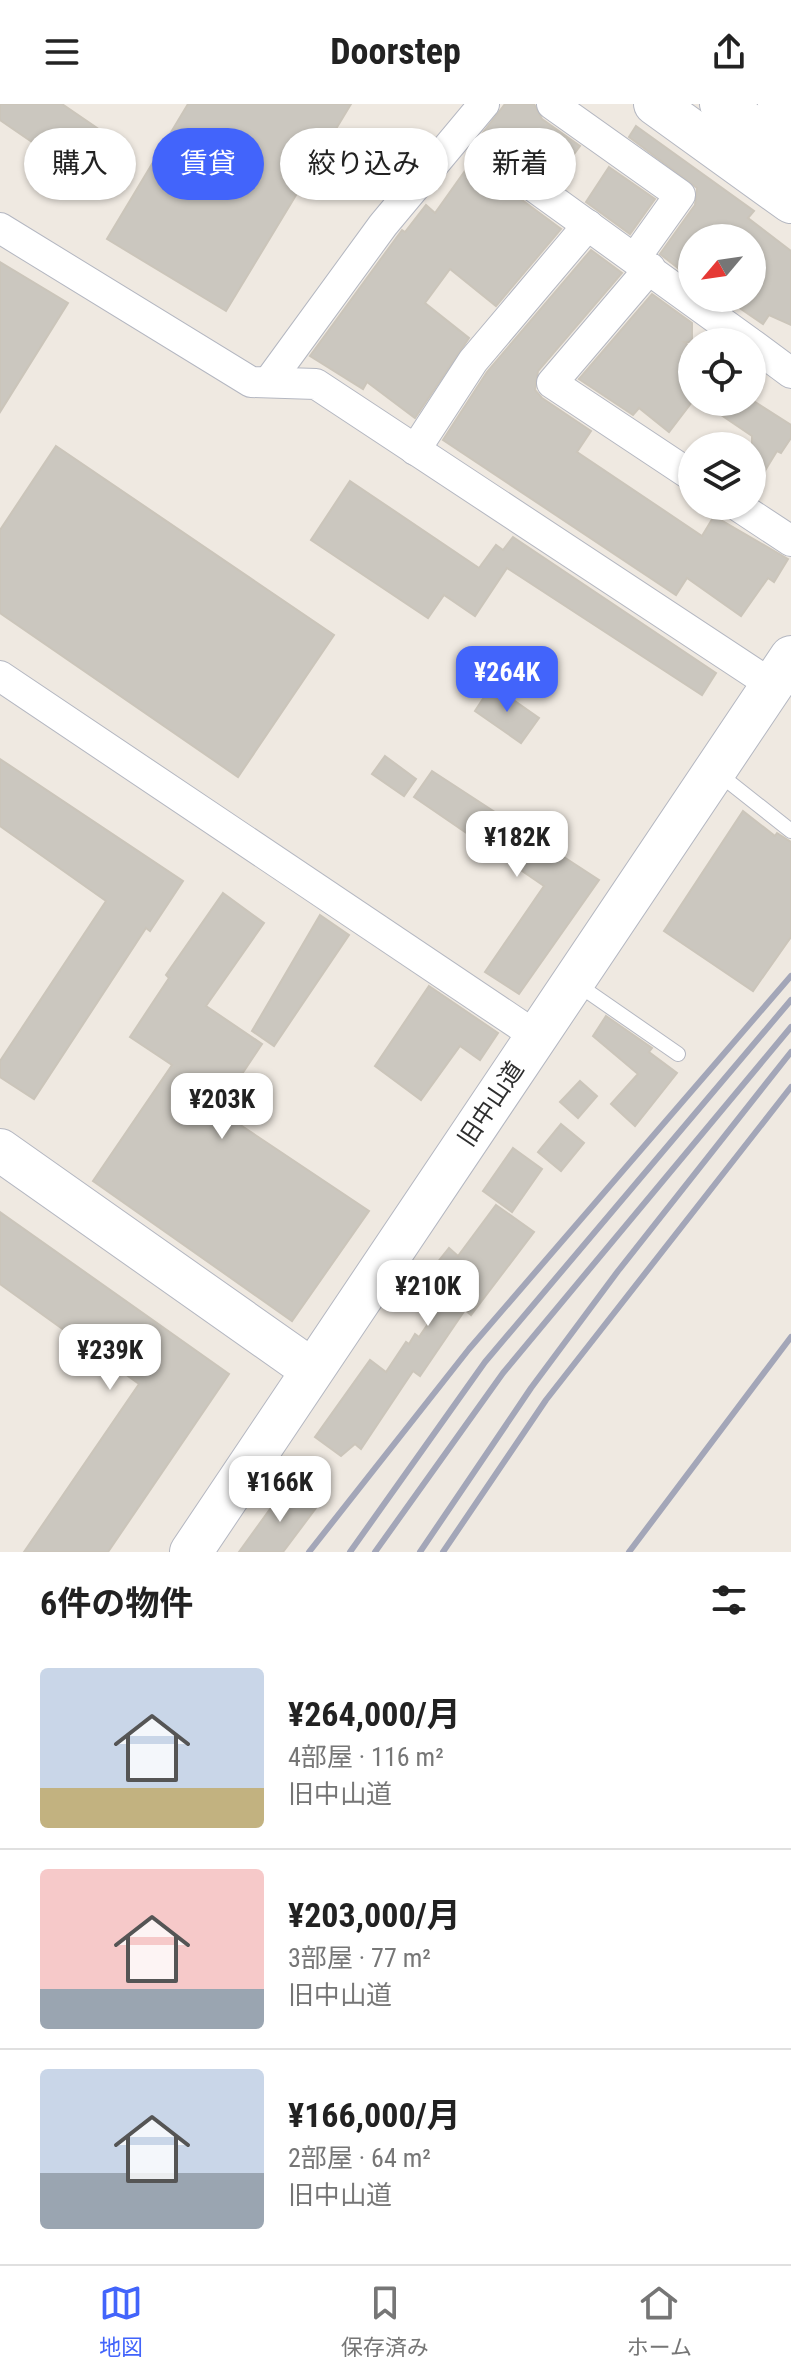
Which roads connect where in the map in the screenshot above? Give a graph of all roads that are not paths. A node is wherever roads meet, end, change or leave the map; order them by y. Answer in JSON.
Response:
{"nodes":[{"id":1,"x":484,"y":104,"type":"edge"},
{"id":2,"x":552,"y":104,"type":"edge"},
{"id":3,"x":655,"y":104,"type":"edge"},
{"id":4,"x":721,"y":104,"type":"edge"},
{"id":5,"x":779,"y":104,"type":"edge"},
{"id":6,"x":791,"y":113,"type":"edge"},
{"id":7,"x":791,"y":156,"type":"edge"},
{"id":8,"x":553,"y":200,"type":"edge"},
{"id":9,"x":791,"y":202,"type":"edge"},
{"id":10,"x":588,"y":225,"type":"junction"},
{"id":11,"x":0,"y":228,"type":"edge"},
{"id":12,"x":642,"y":263,"type":"junction"},
{"id":13,"x":731,"y":328,"type":"edge"},
{"id":14,"x":766,"y":354,"type":"edge"},
{"id":15,"x":791,"y":373,"type":"edge"},
{"id":16,"x":270,"y":380,"type":"junction"},
{"id":17,"x":415,"y":450,"type":"junction"},
{"id":18,"x":678,"y":467,"type":"edge"},
{"id":19,"x":759,"y":520,"type":"edge"},
{"id":20,"x":791,"y":541,"type":"edge"},
{"id":21,"x":782,"y":671,"type":"edge"},
{"id":22,"x":0,"y":676,"type":"edge"},
{"id":23,"x":715,"y":771,"type":"junction"},
{"id":24,"x":791,"y":831,"type":"edge"},
{"id":25,"x":573,"y":982,"type":"junction"},
{"id":26,"x":536,"y":1036,"type":"junction"},
{"id":27,"x":678,"y":1054,"type":"dead end"},
{"id":28,"x":0,"y":1150,"type":"edge"},
{"id":29,"x":312,"y":1370,"type":"junction"},
{"id":30,"x":191,"y":1552,"type":"edge"}],
"edges":[{"from":1,"to":16,"type":"street"},
{"from":2,"to":12,"type":"street"},
{"from":3,"to":9,"type":"main road"},
{"from":4,"to":7,"type":"main road"},
{"from":5,"to":6,"type":"main road"},
{"from":8,"to":10,"type":"street"},
{"from":10,"to":12,"type":"street"},
{"from":10,"to":17,"type":"street"},
{"from":11,"to":16,"type":"street"},
{"from":12,"to":13,"type":"street"},
{"from":12,"to":18,"type":"street"},
{"from":14,"to":15,"type":"street"},
{"from":16,"to":17,"type":"street"},
{"from":17,"to":21,"type":"street"},
{"from":19,"to":20,"type":"street"},
{"from":21,"to":23,"type":"main road","name":"旧中山道"},
{"from":22,"to":26,"type":"street"},
{"from":23,"to":24,"type":"lane"},
{"from":23,"to":25,"type":"main road","name":"旧中山道"},
{"from":25,"to":26,"type":"main road","name":"旧中山道"},
{"from":25,"to":27,"type":"lane"},
{"from":26,"to":29,"type":"main road","name":"旧中山道"},
{"from":28,"to":29,"type":"main road"},
{"from":29,"to":30,"type":"main road","name":"旧中山道"}]}
